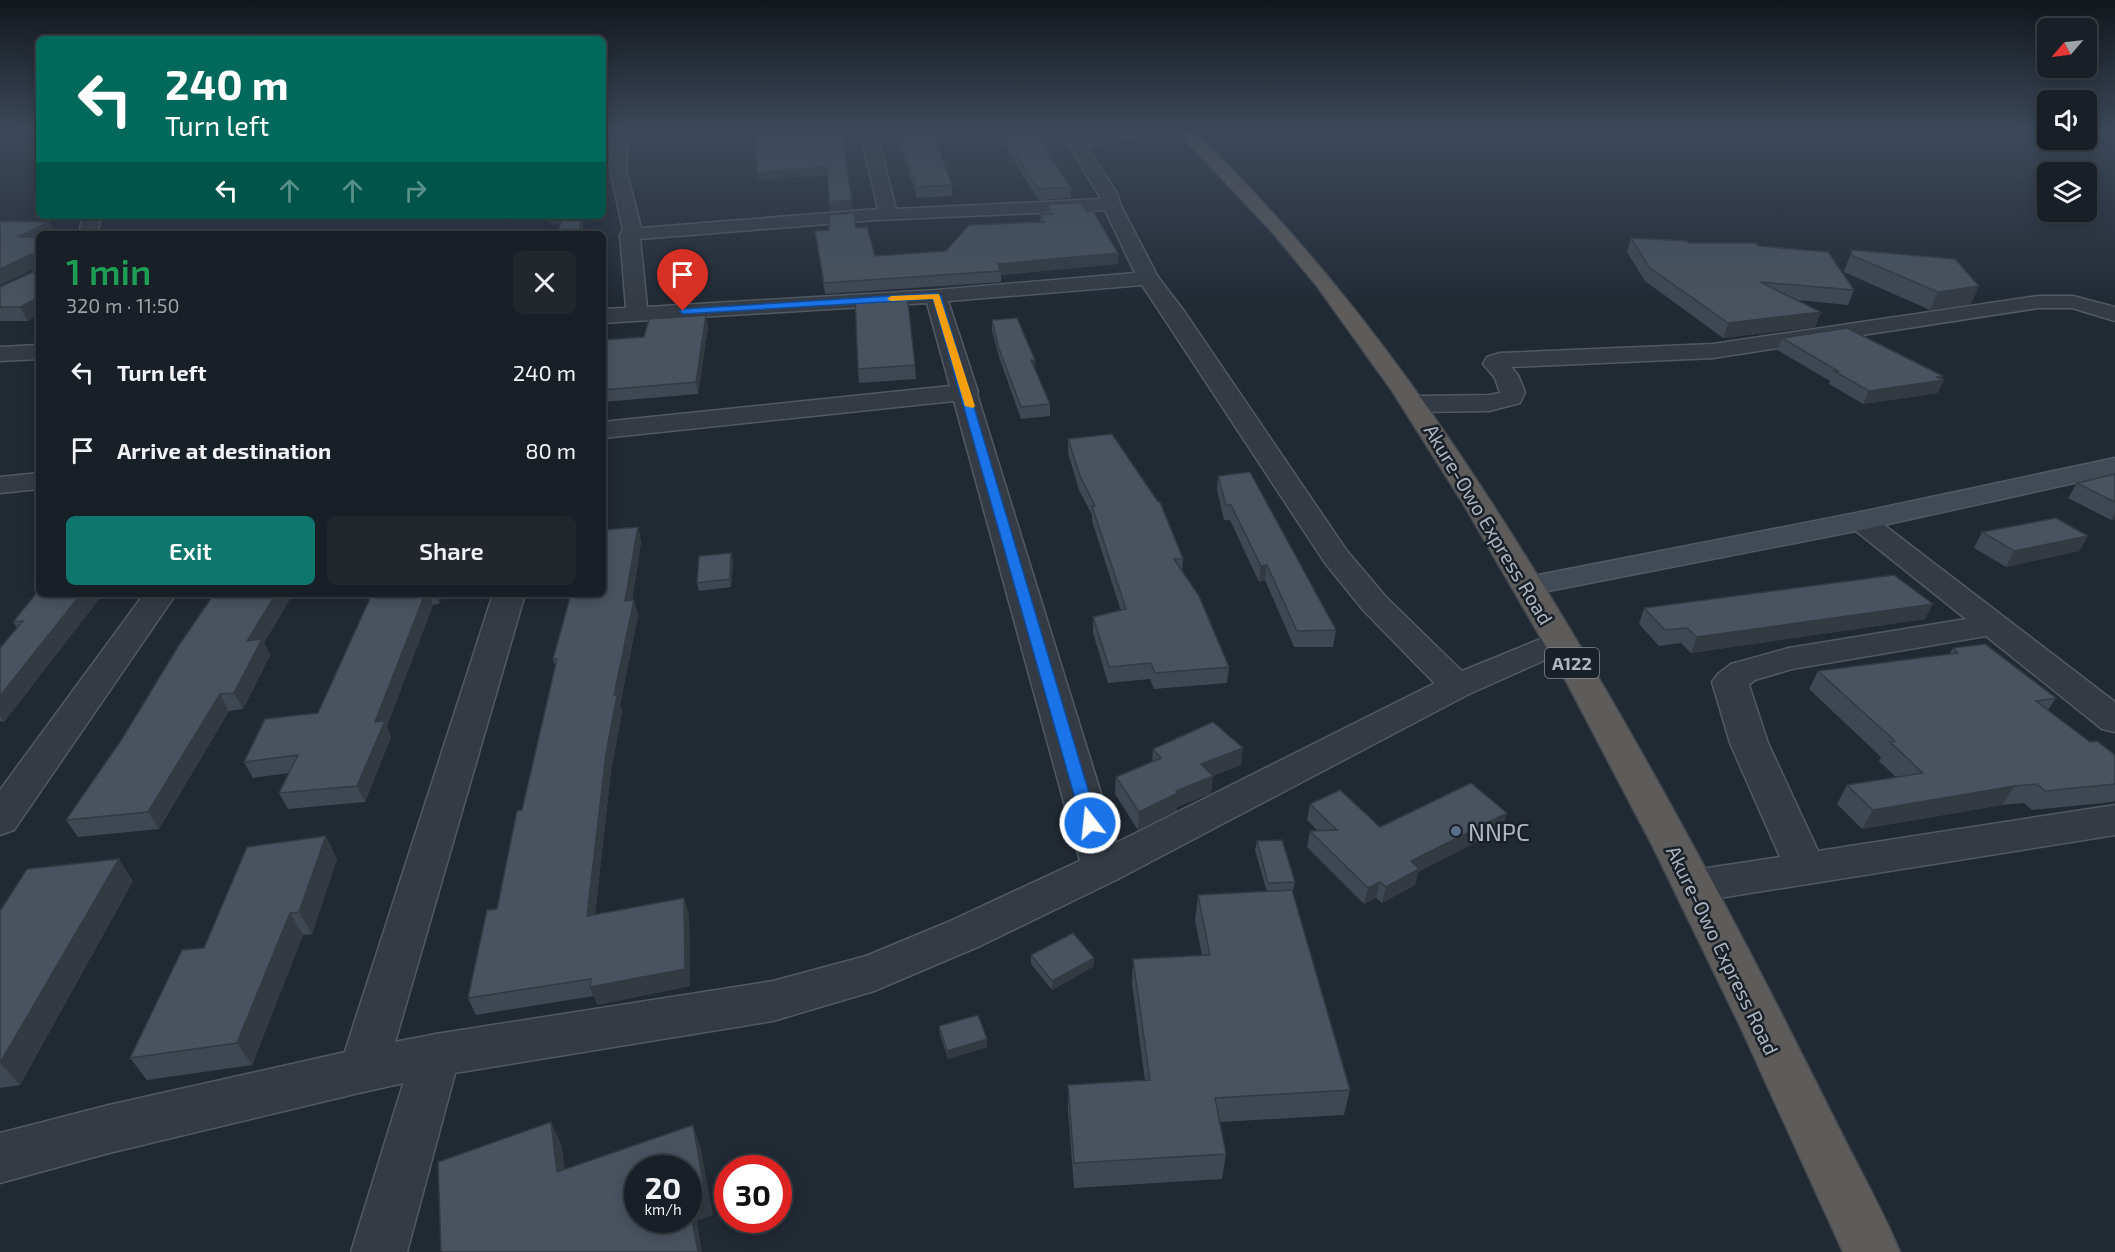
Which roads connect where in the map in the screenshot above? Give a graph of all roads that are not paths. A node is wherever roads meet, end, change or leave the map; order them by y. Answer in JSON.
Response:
{"nodes":[{"id":1,"x":621,"y":189,"type":"edge"},
{"id":2,"x":882,"y":189,"type":"edge"},
{"id":3,"x":1106,"y":189,"type":"edge"},
{"id":4,"x":1243,"y":189,"type":"edge"},
{"id":5,"x":1111,"y":204,"type":"junction"},
{"id":6,"x":888,"y":214,"type":"junction"},
{"id":7,"x":630,"y":235,"type":"junction"},
{"id":8,"x":1148,"y":278,"type":"junction"},
{"id":9,"x":936,"y":296,"type":"junction"},
{"id":10,"x":637,"y":314,"type":"junction"},
{"id":11,"x":2115,"y":314,"type":"edge"},
{"id":12,"x":606,"y":316,"type":"edge"},
{"id":13,"x":36,"y":352,"type":"edge"},
{"id":14,"x":0,"y":354,"type":"edge"},
{"id":15,"x":966,"y":392,"type":"junction"},
{"id":16,"x":1415,"y":404,"type":"junction"},
{"id":17,"x":606,"y":430,"type":"edge"},
{"id":18,"x":2115,"y":466,"type":"edge"},
{"id":19,"x":36,"y":481,"type":"edge"},
{"id":20,"x":0,"y":485,"type":"edge"},
{"id":21,"x":1861,"y":521,"type":"junction"},
{"id":22,"x":1528,"y":586,"type":"junction"},
{"id":23,"x":158,"y":597,"type":"edge"},
{"id":24,"x":508,"y":597,"type":"edge"},
{"id":25,"x":1992,"y":625,"type":"junction"},
{"id":26,"x":1560,"y":641,"type":"junction"},
{"id":27,"x":1457,"y":686,"type":"junction"},
{"id":28,"x":2115,"y":720,"type":"edge"},
{"id":29,"x":0,"y":820,"type":"edge"},
{"id":30,"x":2115,"y":820,"type":"edge"},
{"id":31,"x":1805,"y":867,"type":"junction"},
{"id":32,"x":1103,"y":868,"type":"junction"},
{"id":33,"x":1694,"y":886,"type":"junction"},
{"id":34,"x":436,"y":1055,"type":"junction"},
{"id":35,"x":363,"y":1070,"type":"junction"},
{"id":36,"x":0,"y":1158,"type":"edge"},
{"id":37,"x":379,"y":1252,"type":"edge"},
{"id":38,"x":1872,"y":1252,"type":"edge"}],
"edges":[{"from":1,"to":7,"type":"street"},
{"from":2,"to":6,"type":"street"},
{"from":3,"to":5,"type":"street"},
{"from":4,"to":16,"type":"highway","name":"Akure-Owo Express Road","number":"A122"},
{"from":5,"to":6,"type":"street"},
{"from":5,"to":8,"type":"street"},
{"from":6,"to":7,"type":"street"},
{"from":7,"to":10,"type":"street"},
{"from":8,"to":9,"type":"street"},
{"from":8,"to":27,"type":"street"},
{"from":9,"to":10,"type":"street"},
{"from":9,"to":15,"type":"street"},
{"from":10,"to":12,"type":"street"},
{"from":11,"to":16,"type":"street"},
{"from":13,"to":14,"type":"street"},
{"from":15,"to":17,"type":"street"},
{"from":15,"to":32,"type":"street"},
{"from":16,"to":22,"type":"highway","name":"Akure-Owo Express Road","number":"A122"},
{"from":18,"to":21,"type":"main road"},
{"from":19,"to":20,"type":"street"},
{"from":21,"to":22,"type":"main road"},
{"from":21,"to":25,"type":"street"},
{"from":22,"to":26,"type":"highway","name":"Akure-Owo Express Road","number":"A122"},
{"from":23,"to":29,"type":"street"},
{"from":24,"to":35,"type":"street"},
{"from":25,"to":28,"type":"street"},
{"from":25,"to":31,"type":"street"},
{"from":26,"to":27,"type":"street"},
{"from":26,"to":33,"type":"highway","name":"Akure-Owo Express Road","number":"A122"},
{"from":27,"to":32,"type":"street"},
{"from":30,"to":31,"type":"street"},
{"from":31,"to":33,"type":"street"},
{"from":32,"to":34,"type":"street"},
{"from":33,"to":38,"type":"highway","name":"Akure-Owo Express Road","number":"A122"},
{"from":34,"to":35,"type":"street"},
{"from":34,"to":37,"type":"street"},
{"from":35,"to":36,"type":"street"}]}
